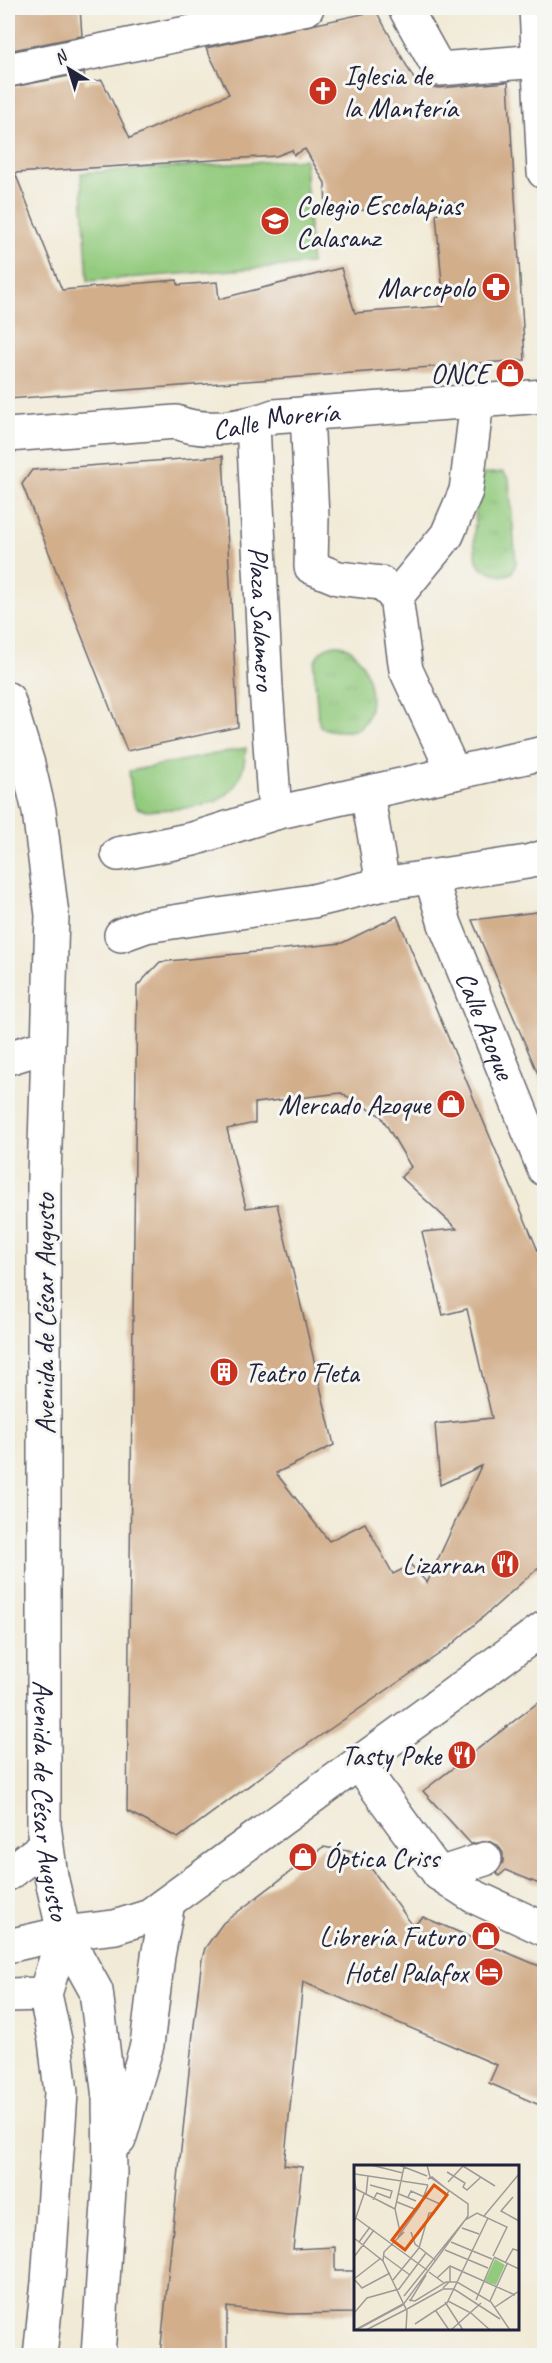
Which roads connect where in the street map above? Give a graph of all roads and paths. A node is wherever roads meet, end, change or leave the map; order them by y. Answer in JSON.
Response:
{"nodes":[{"id":1,"x":307,"y":8,"type":"edge"},
{"id":2,"x":405,"y":8,"type":"edge"},
{"id":3,"x":536,"y":8,"type":"edge"},
{"id":4,"x":539,"y":61,"type":"junction"},
{"id":5,"x":8,"y":70,"type":"edge"},
{"id":6,"x":544,"y":172,"type":"edge"},
{"id":7,"x":544,"y":396,"type":"edge"},
{"id":8,"x":477,"y":401,"type":"junction"},
{"id":9,"x":307,"y":413,"type":"junction"},
{"id":10,"x":253,"y":424,"type":"junction"},
{"id":11,"x":8,"y":435,"type":"edge"},
{"id":12,"x":396,"y":597,"type":"junction"},
{"id":13,"x":8,"y":699,"type":"edge"},
{"id":14,"x":544,"y":753,"type":"edge"},
{"id":15,"x":454,"y":773,"type":"junction"},
{"id":16,"x":366,"y":793,"type":"junction"},
{"id":17,"x":275,"y":813,"type":"junction"},
{"id":18,"x":118,"y":854,"type":"dead end"},
{"id":19,"x":544,"y":857,"type":"edge"},
{"id":20,"x":432,"y":877,"type":"junction"},
{"id":21,"x":383,"y":884,"type":"junction"},
{"id":22,"x":121,"y":935,"type":"dead end"},
{"id":23,"x":48,"y":1046,"type":"junction"},
{"id":24,"x":8,"y":1058,"type":"edge"},
{"id":25,"x":543,"y":1162,"type":"edge"},
{"id":26,"x":544,"y":1628,"type":"edge"},
{"id":27,"x":358,"y":1764,"type":"junction"},
{"id":28,"x":46,"y":1845,"type":"junction"},
{"id":29,"x":485,"y":1859,"type":"dead end"},
{"id":30,"x":8,"y":1874,"type":"edge"},
{"id":31,"x":439,"y":1874,"type":"junction"},
{"id":32,"x":168,"y":1904,"type":"junction"},
{"id":33,"x":544,"y":1929,"type":"edge"},
{"id":34,"x":64,"y":1933,"type":"junction"},
{"id":35,"x":8,"y":1946,"type":"edge"},
{"id":36,"x":45,"y":1994,"type":"junction"},
{"id":37,"x":8,"y":1995,"type":"edge"},
{"id":38,"x":110,"y":2174,"type":"junction"},
{"id":39,"x":40,"y":2355,"type":"edge"},
{"id":40,"x":98,"y":2355,"type":"edge"}],
"edges":[{"from":1,"to":5,"type":"street"},
{"from":2,"to":4,"type":"street"},
{"from":3,"to":4,"type":"street"},
{"from":4,"to":6,"type":"street"},
{"from":7,"to":8,"type":"street","name":"Calle Morería"},
{"from":8,"to":9,"type":"street","name":"Calle Morería"},
{"from":8,"to":12,"type":"street"},
{"from":9,"to":10,"type":"street","name":"Calle Morería"},
{"from":9,"to":12,"type":"street","name":"Plaza Salamero"},
{"from":10,"to":11,"type":"street","name":"Calle Morería"},
{"from":10,"to":17,"type":"street","name":"Plaza Salamero"},
{"from":12,"to":15,"type":"street"},
{"from":13,"to":23,"type":"street","name":"Avenida de César Augusto"},
{"from":14,"to":15,"type":"street"},
{"from":15,"to":16,"type":"street"},
{"from":16,"to":17,"type":"street"},
{"from":16,"to":21,"type":"street"},
{"from":17,"to":18,"type":"street"},
{"from":19,"to":20,"type":"street"},
{"from":20,"to":21,"type":"street"},
{"from":20,"to":25,"type":"street","name":"Calle Azoque"},
{"from":21,"to":22,"type":"street"},
{"from":23,"to":24,"type":"street"},
{"from":23,"to":28,"type":"street","name":"Avenida de César Augusto"},
{"from":26,"to":27,"type":"street"},
{"from":27,"to":31,"type":"street"},
{"from":27,"to":32,"type":"street"},
{"from":28,"to":30,"type":"street"},
{"from":28,"to":34,"type":"street","name":"Avenida de César Augusto"},
{"from":29,"to":31,"type":"street"},
{"from":31,"to":33,"type":"street"},
{"from":32,"to":34,"type":"street"},
{"from":32,"to":38,"type":"street","name":"Avenida de César Augusto"},
{"from":34,"to":35,"type":"street"},
{"from":34,"to":36,"type":"street","name":"Avenida de César Augusto"},
{"from":34,"to":38,"type":"street","name":"Avenida de César Augusto"},
{"from":36,"to":37,"type":"street"},
{"from":36,"to":39,"type":"street","name":"Avenida de César Augusto"},
{"from":38,"to":40,"type":"street","name":"Avenida de César Augusto"}]}
